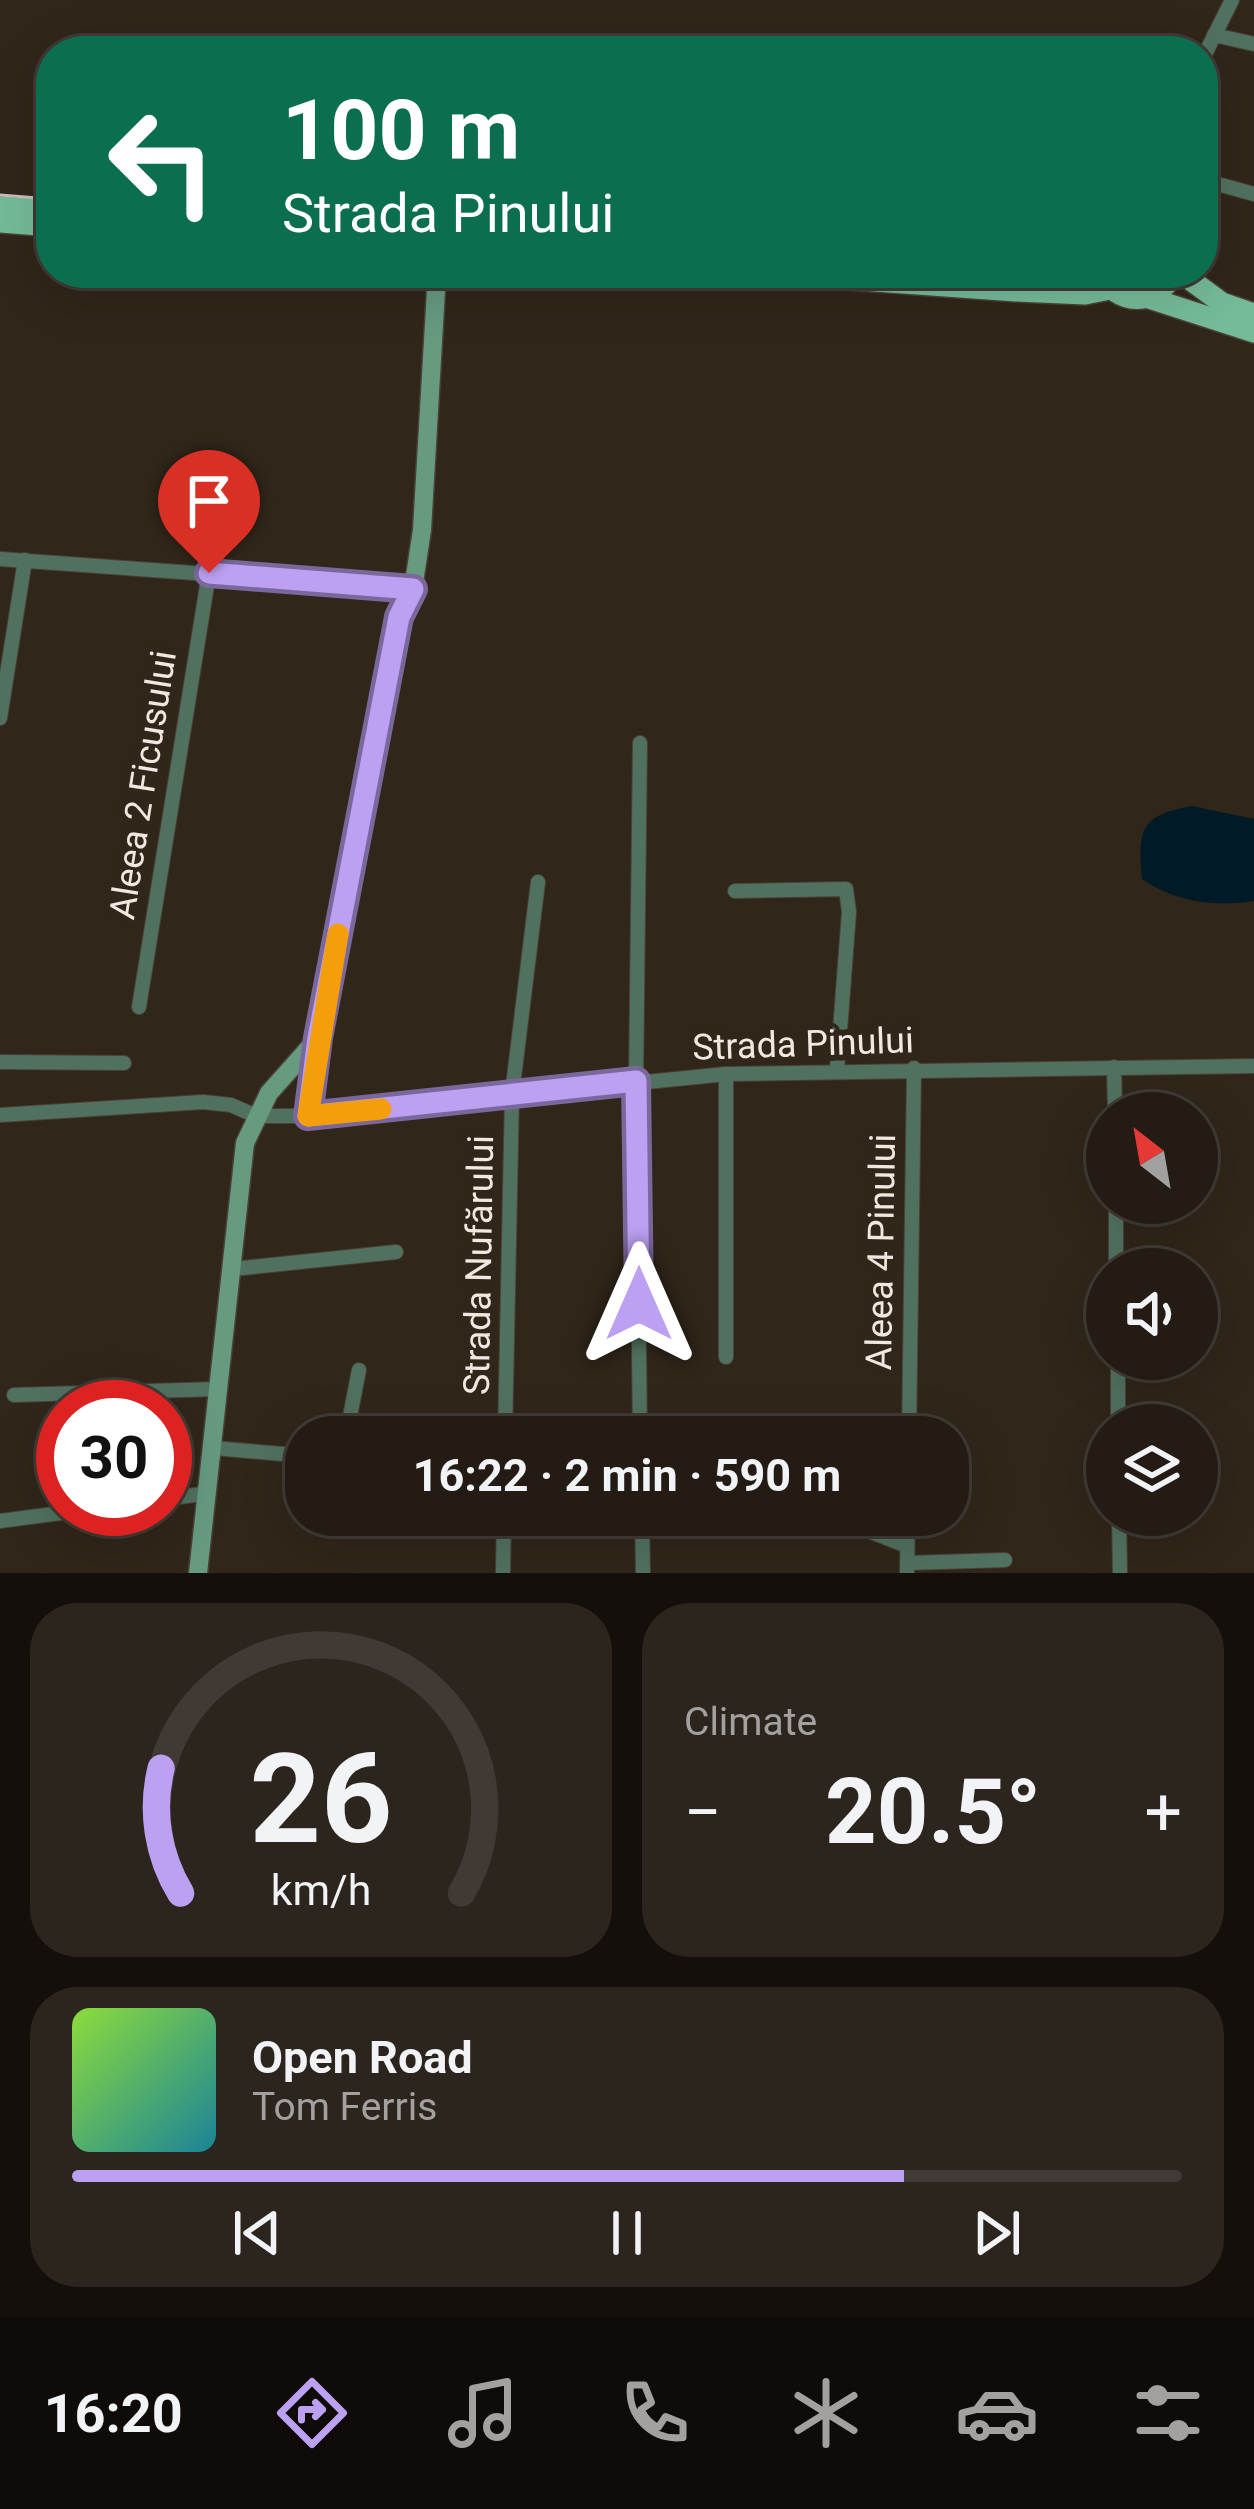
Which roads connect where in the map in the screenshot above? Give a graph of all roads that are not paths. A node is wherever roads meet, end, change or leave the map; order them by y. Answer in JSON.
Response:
{"nodes":[{"id":1,"x":1232,"y":0,"type":"edge"},
{"id":2,"x":1214,"y":35,"type":"joint"},
{"id":3,"x":1254,"y":44,"type":"edge"},
{"id":4,"x":1218,"y":184,"type":"edge"},
{"id":5,"x":1254,"y":194,"type":"edge"},
{"id":6,"x":0,"y":207,"type":"edge"},
{"id":7,"x":36,"y":209,"type":"edge"},
{"id":8,"x":0,"y":222,"type":"edge"},
{"id":9,"x":36,"y":225,"type":"edge"},
{"id":10,"x":436,"y":288,"type":"edge"},
{"id":11,"x":974,"y":288,"type":"edge"},
{"id":12,"x":1094,"y":288,"type":"edge"},
{"id":13,"x":1114,"y":288,"type":"edge"},
{"id":14,"x":1163,"y":288,"type":"edge"},
{"id":15,"x":1197,"y":288,"type":"edge"},
{"id":16,"x":1149,"y":298,"type":"junction"},
{"id":17,"x":1254,"y":314,"type":"edge"},
{"id":18,"x":1254,"y":332,"type":"edge"},
{"id":19,"x":0,"y":559,"type":"edge"},
{"id":20,"x":25,"y":560,"type":"junction"},
{"id":21,"x":209,"y":573,"type":"junction"},
{"id":22,"x":413,"y":589,"type":"junction"},
{"id":23,"x":0,"y":718,"type":"edge"},
{"id":24,"x":640,"y":742,"type":"dead end"},
{"id":25,"x":538,"y":882,"type":"dead end"},
{"id":26,"x":735,"y":891,"type":"dead end"},
{"id":27,"x":139,"y":1006,"type":"dead end"},
{"id":28,"x":318,"y":1038,"type":"junction"},
{"id":29,"x":0,"y":1062,"type":"edge"},
{"id":30,"x":124,"y":1063,"type":"dead end"},
{"id":31,"x":1254,"y":1066,"type":"edge"},
{"id":32,"x":1114,"y":1067,"type":"junction"},
{"id":33,"x":914,"y":1068,"type":"junction"},
{"id":34,"x":837,"y":1070,"type":"junction"},
{"id":35,"x":726,"y":1074,"type":"junction"},
{"id":36,"x":636,"y":1081,"type":"junction"},
{"id":37,"x":1114,"y":1092,"type":"edge"},
{"id":38,"x":512,"y":1094,"type":"junction"},
{"id":39,"x":0,"y":1115,"type":"edge"},
{"id":40,"x":256,"y":1116,"type":"junction"},
{"id":41,"x":308,"y":1116,"type":"junction"},
{"id":42,"x":396,"y":1252,"type":"dead end"},
{"id":43,"x":233,"y":1268,"type":"junction"},
{"id":44,"x":726,"y":1357,"type":"dead end"},
{"id":45,"x":359,"y":1370,"type":"dead end"},
{"id":46,"x":218,"y":1389,"type":"junction"},
{"id":47,"x":14,"y":1395,"type":"dead end"},
{"id":48,"x":350,"y":1416,"type":"edge"},
{"id":49,"x":506,"y":1416,"type":"edge"},
{"id":50,"x":640,"y":1416,"type":"edge"},
{"id":51,"x":909,"y":1416,"type":"edge"},
{"id":52,"x":214,"y":1448,"type":"junction"},
{"id":53,"x":285,"y":1454,"type":"edge"},
{"id":54,"x":209,"y":1493,"type":"junction"},
{"id":55,"x":192,"y":1495,"type":"edge"},
{"id":56,"x":36,"y":1516,"type":"edge"},
{"id":57,"x":0,"y":1521,"type":"edge"},
{"id":58,"x":504,"y":1536,"type":"edge"},
{"id":59,"x":643,"y":1536,"type":"edge"},
{"id":60,"x":865,"y":1536,"type":"edge"},
{"id":61,"x":1119,"y":1536,"type":"edge"},
{"id":62,"x":1005,"y":1560,"type":"dead end"},
{"id":63,"x":907,"y":1561,"type":"edge"},
{"id":64,"x":198,"y":1573,"type":"edge"},
{"id":65,"x":503,"y":1573,"type":"edge"},
{"id":66,"x":644,"y":1573,"type":"edge"},
{"id":67,"x":1120,"y":1573,"type":"edge"}],
"edges":[{"from":1,"to":2,"type":"street"},
{"from":2,"to":3,"type":"street"},
{"from":4,"to":5,"type":"street"},
{"from":6,"to":7,"type":"main road"},
{"from":8,"to":9,"type":"main road"},
{"from":10,"to":22,"type":"street"},
{"from":11,"to":12,"type":"main road"},
{"from":13,"to":16,"type":"main road"},
{"from":14,"to":16,"type":"main road"},
{"from":15,"to":17,"type":"main road"},
{"from":16,"to":18,"type":"main road"},
{"from":19,"to":20,"type":"street"},
{"from":20,"to":21,"type":"street"},
{"from":20,"to":23,"type":"street"},
{"from":21,"to":22,"type":"street"},
{"from":21,"to":27,"type":"street","name":"Aleea 2 Ficusului"},
{"from":22,"to":28,"type":"street"},
{"from":24,"to":36,"type":"street"},
{"from":25,"to":38,"type":"street","name":"Strada Nufărului"},
{"from":26,"to":34,"type":"street"},
{"from":28,"to":40,"type":"street"},
{"from":28,"to":41,"type":"street"},
{"from":29,"to":30,"type":"street"},
{"from":31,"to":32,"type":"street","name":"Strada Pinului"},
{"from":32,"to":33,"type":"street","name":"Strada Pinului"},
{"from":32,"to":37,"type":"street"},
{"from":33,"to":34,"type":"street","name":"Strada Pinului"},
{"from":33,"to":51,"type":"street","name":"Aleea 4 Pinului"},
{"from":34,"to":35,"type":"street","name":"Strada Pinului"},
{"from":35,"to":36,"type":"street","name":"Strada Pinului"},
{"from":35,"to":44,"type":"street"},
{"from":36,"to":38,"type":"street","name":"Strada Pinului"},
{"from":36,"to":50,"type":"street"},
{"from":38,"to":41,"type":"street","name":"Strada Pinului"},
{"from":38,"to":49,"type":"street","name":"Strada Nufărului"},
{"from":39,"to":40,"type":"street","name":"Strada Pinului"},
{"from":40,"to":41,"type":"street","name":"Strada Pinului"},
{"from":40,"to":43,"type":"street"},
{"from":42,"to":43,"type":"street"},
{"from":43,"to":46,"type":"street"},
{"from":45,"to":48,"type":"street"},
{"from":46,"to":47,"type":"street"},
{"from":46,"to":52,"type":"street"},
{"from":52,"to":53,"type":"street"},
{"from":52,"to":54,"type":"street"},
{"from":54,"to":55,"type":"street"},
{"from":54,"to":64,"type":"street"},
{"from":56,"to":57,"type":"street"},
{"from":58,"to":65,"type":"street"},
{"from":59,"to":66,"type":"street"},
{"from":60,"to":63,"type":"street"},
{"from":61,"to":67,"type":"street"},
{"from":62,"to":63,"type":"street"}]}
